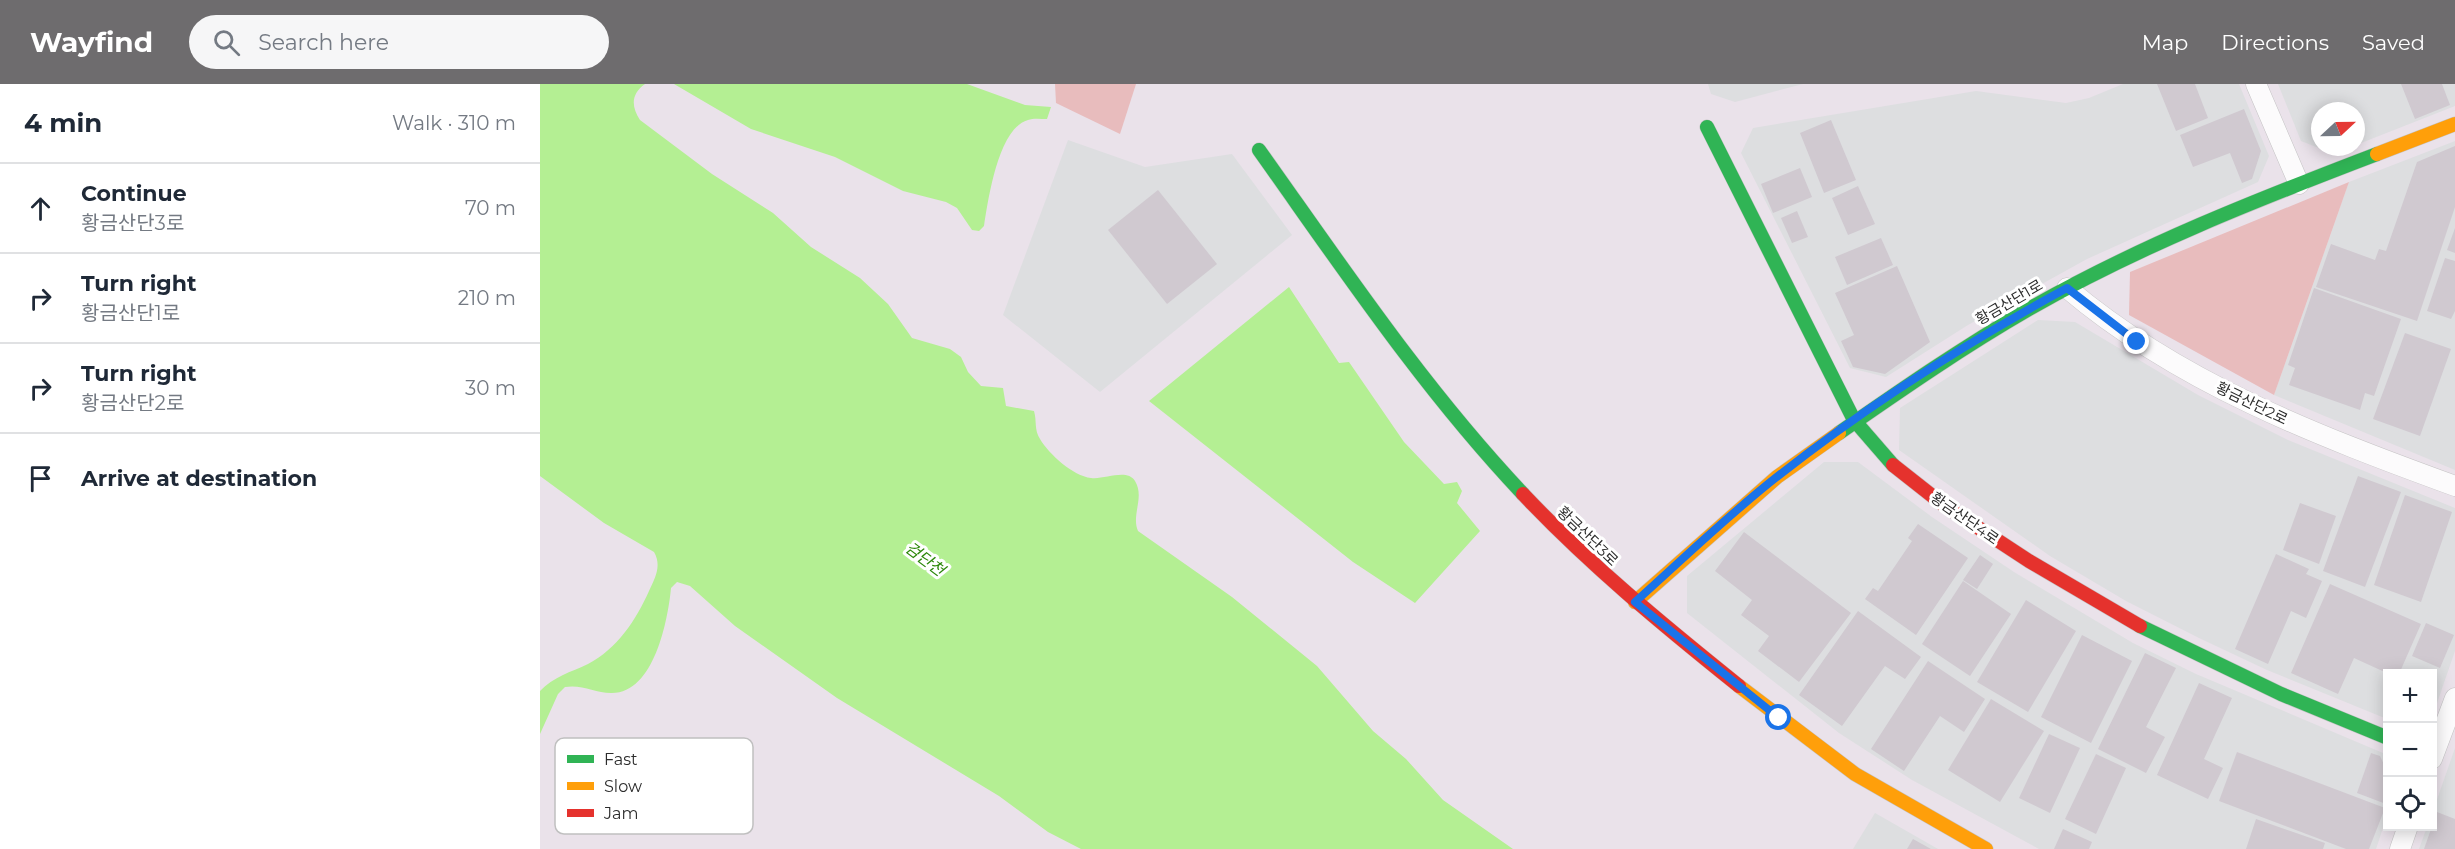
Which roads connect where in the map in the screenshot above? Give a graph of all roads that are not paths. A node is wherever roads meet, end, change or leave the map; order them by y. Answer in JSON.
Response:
{"nodes":[{"id":1,"x":2256,"y":84,"type":"edge"},
{"id":2,"x":2455,"y":124,"type":"edge"},
{"id":3,"x":1707,"y":127,"type":"dead end"},
{"id":4,"x":1259,"y":150,"type":"dead end"},
{"id":5,"x":2299,"y":184,"type":"junction"},
{"id":6,"x":2067,"y":288,"type":"junction"},
{"id":7,"x":1854,"y":420,"type":"junction"},
{"id":8,"x":2455,"y":486,"type":"edge"},
{"id":9,"x":1635,"y":602,"type":"junction"},
{"id":10,"x":2455,"y":698,"type":"edge"},
{"id":11,"x":2383,"y":736,"type":"edge"},
{"id":12,"x":2437,"y":746,"type":"edge"},
{"id":13,"x":2406,"y":831,"type":"edge"},
{"id":14,"x":1986,"y":849,"type":"edge"},
{"id":15,"x":2400,"y":849,"type":"edge"}],
"edges":[{"from":1,"to":5,"type":"street"},
{"from":2,"to":5,"type":"street","name":"황금산단1로"},
{"from":3,"to":7,"type":"street","name":"황금산단4로"},
{"from":4,"to":9,"type":"street","name":"황금산단3로"},
{"from":5,"to":6,"type":"street","name":"황금산단1로"},
{"from":6,"to":7,"type":"street","name":"황금산단1로"},
{"from":6,"to":8,"type":"street","name":"황금산단2로"},
{"from":7,"to":9,"type":"street","name":"황금산단1로"},
{"from":7,"to":11,"type":"street","name":"황금산단4로"},
{"from":9,"to":14,"type":"street","name":"황금산단3로"},
{"from":10,"to":12,"type":"street"},
{"from":13,"to":15,"type":"street"}]}
